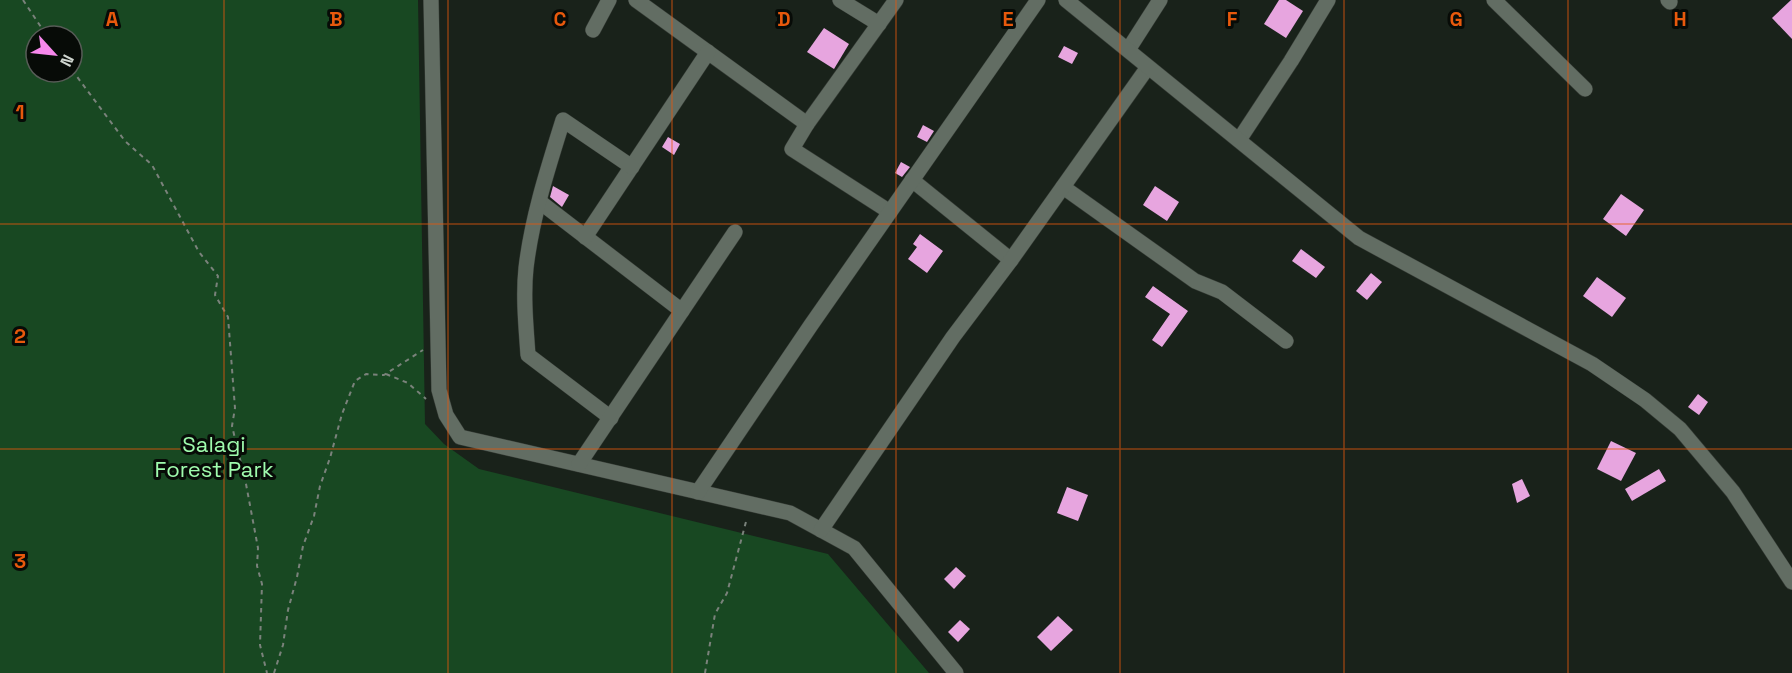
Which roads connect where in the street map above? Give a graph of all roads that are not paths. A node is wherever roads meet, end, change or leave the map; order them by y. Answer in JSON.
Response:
{"nodes":[{"id":1,"x":431,"y":0,"type":"edge"},
{"id":2,"x":608,"y":0,"type":"edge"},
{"id":3,"x":636,"y":0,"type":"edge"},
{"id":4,"x":840,"y":0,"type":"edge"},
{"id":5,"x":896,"y":0,"type":"edge"},
{"id":6,"x":1038,"y":0,"type":"edge"},
{"id":7,"x":1066,"y":0,"type":"edge"},
{"id":8,"x":1160,"y":0,"type":"edge"},
{"id":9,"x":1494,"y":0,"type":"edge"},
{"id":10,"x":1325,"y":1,"type":"edge"},
{"id":11,"x":879,"y":24,"type":"junction"},
{"id":12,"x":593,"y":30,"type":"dead end"},
{"id":13,"x":1128,"y":50,"type":"junction"},
{"id":14,"x":708,"y":52,"type":"junction"},
{"id":15,"x":1148,"y":67,"type":"junction"},
{"id":16,"x":1585,"y":89,"type":"dead end"},
{"id":17,"x":807,"y":124,"type":"junction"},
{"id":18,"x":1239,"y":140,"type":"junction"},
{"id":19,"x":632,"y":167,"type":"junction"},
{"id":20,"x":912,"y":180,"type":"junction"},
{"id":21,"x":1063,"y":187,"type":"junction"},
{"id":22,"x":540,"y":201,"type":"junction"},
{"id":23,"x":890,"y":212,"type":"junction"},
{"id":24,"x":735,"y":232,"type":"dead end"},
{"id":25,"x":585,"y":237,"type":"junction"},
{"id":26,"x":1011,"y":260,"type":"junction"},
{"id":27,"x":682,"y":311,"type":"junction"},
{"id":28,"x":1286,"y":341,"type":"dead end"},
{"id":29,"x":611,"y":418,"type":"junction"},
{"id":30,"x":579,"y":464,"type":"junction"},
{"id":31,"x":698,"y":492,"type":"junction"},
{"id":32,"x":821,"y":530,"type":"junction"},
{"id":33,"x":1792,"y":582,"type":"edge"},
{"id":34,"x":956,"y":673,"type":"edge"}],
"edges":[{"from":1,"to":30,"type":"street"},
{"from":2,"to":12,"type":"street"},
{"from":3,"to":14,"type":"street"},
{"from":4,"to":11,"type":"street"},
{"from":5,"to":11,"type":"street"},
{"from":6,"to":20,"type":"street"},
{"from":7,"to":13,"type":"street"},
{"from":8,"to":13,"type":"street"},
{"from":9,"to":16,"type":"street"},
{"from":10,"to":18,"type":"street"},
{"from":11,"to":17,"type":"street"},
{"from":13,"to":15,"type":"street"},
{"from":14,"to":17,"type":"street"},
{"from":14,"to":19,"type":"street"},
{"from":15,"to":18,"type":"street"},
{"from":15,"to":21,"type":"street"},
{"from":17,"to":23,"type":"street"},
{"from":18,"to":33,"type":"street"},
{"from":19,"to":22,"type":"street"},
{"from":19,"to":25,"type":"street"},
{"from":20,"to":23,"type":"street"},
{"from":20,"to":26,"type":"street"},
{"from":21,"to":26,"type":"street"},
{"from":21,"to":28,"type":"street"},
{"from":22,"to":25,"type":"street"},
{"from":22,"to":29,"type":"street"},
{"from":23,"to":31,"type":"street"},
{"from":24,"to":27,"type":"street"},
{"from":25,"to":27,"type":"street"},
{"from":26,"to":32,"type":"street"},
{"from":27,"to":29,"type":"street"},
{"from":29,"to":30,"type":"street"},
{"from":30,"to":31,"type":"street"},
{"from":31,"to":32,"type":"street"},
{"from":32,"to":34,"type":"street"}]}
